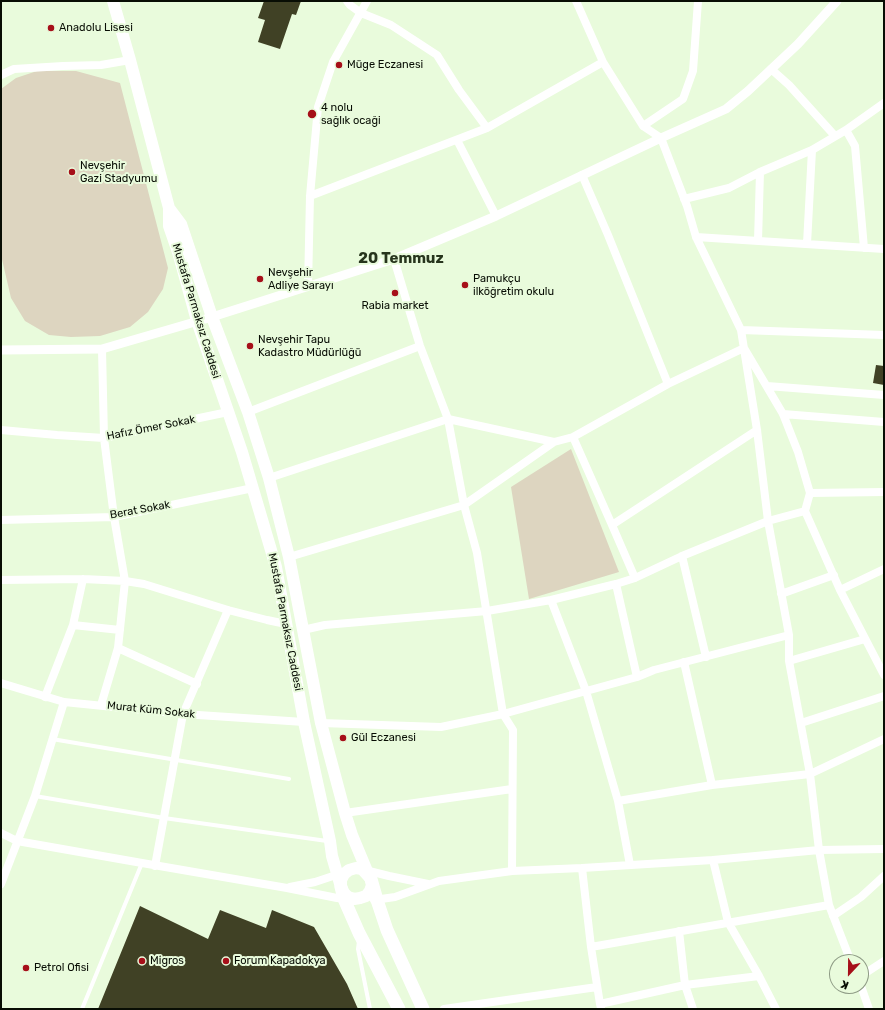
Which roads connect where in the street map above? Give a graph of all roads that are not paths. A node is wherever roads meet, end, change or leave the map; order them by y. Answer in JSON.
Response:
{"nodes":[{"id":1,"x":113,"y":1,"type":"edge"},
{"id":2,"x":347,"y":1,"type":"edge"},
{"id":3,"x":368,"y":1,"type":"edge"},
{"id":4,"x":576,"y":1,"type":"edge"},
{"id":5,"x":698,"y":1,"type":"edge"},
{"id":6,"x":837,"y":1,"type":"edge"},
{"id":7,"x":361,"y":13,"type":"junction"},
{"id":8,"x":130,"y":60,"type":"junction"},
{"id":9,"x":603,"y":62,"type":"junction"},
{"id":10,"x":771,"y":69,"type":"junction"},
{"id":11,"x":1,"y":75,"type":"edge"},
{"id":12,"x":884,"y":103,"type":"edge"},
{"id":13,"x":643,"y":126,"type":"junction"},
{"id":14,"x":487,"y":128,"type":"junction"},
{"id":15,"x":846,"y":130,"type":"junction"},
{"id":16,"x":835,"y":136,"type":"junction"},
{"id":17,"x":661,"y":138,"type":"junction"},
{"id":18,"x":457,"y":140,"type":"junction"},
{"id":19,"x":812,"y":150,"type":"junction"},
{"id":20,"x":760,"y":172,"type":"junction"},
{"id":21,"x":582,"y":175,"type":"junction"},
{"id":22,"x":310,"y":196,"type":"junction"},
{"id":23,"x":684,"y":199,"type":"junction"},
{"id":24,"x":169,"y":208,"type":"junction"},
{"id":25,"x":496,"y":216,"type":"junction"},
{"id":26,"x":696,"y":238,"type":"junction"},
{"id":27,"x":758,"y":241,"type":"junction"},
{"id":28,"x":807,"y":244,"type":"junction"},
{"id":29,"x":864,"y":248,"type":"junction"},
{"id":30,"x":884,"y":249,"type":"edge"},
{"id":31,"x":394,"y":259,"type":"junction"},
{"id":32,"x":308,"y":287,"type":"junction"},
{"id":33,"x":212,"y":316,"type":"junction"},
{"id":34,"x":197,"y":321,"type":"junction"},
{"id":35,"x":741,"y":330,"type":"junction"},
{"id":36,"x":884,"y":335,"type":"edge"},
{"id":37,"x":420,"y":346,"type":"junction"},
{"id":38,"x":744,"y":348,"type":"junction"},
{"id":39,"x":102,"y":349,"type":"junction"},
{"id":40,"x":1,"y":350,"type":"edge"},
{"id":41,"x":668,"y":384,"type":"junction"},
{"id":42,"x":766,"y":386,"type":"junction"},
{"id":43,"x":884,"y":395,"type":"edge"},
{"id":44,"x":228,"y":412,"type":"junction"},
{"id":45,"x":248,"y":412,"type":"junction"},
{"id":46,"x":783,"y":414,"type":"junction"},
{"id":47,"x":448,"y":419,"type":"junction"},
{"id":48,"x":884,"y":422,"type":"edge"},
{"id":49,"x":1,"y":430,"type":"edge"},
{"id":50,"x":757,"y":430,"type":"junction"},
{"id":51,"x":573,"y":437,"type":"junction"},
{"id":52,"x":104,"y":438,"type":"junction"},
{"id":53,"x":554,"y":442,"type":"junction"},
{"id":54,"x":269,"y":478,"type":"junction"},
{"id":55,"x":252,"y":488,"type":"junction"},
{"id":56,"x":884,"y":492,"type":"edge"},
{"id":57,"x":810,"y":493,"type":"junction"},
{"id":58,"x":464,"y":505,"type":"junction"},
{"id":59,"x":805,"y":511,"type":"junction"},
{"id":60,"x":114,"y":517,"type":"junction"},
{"id":61,"x":1,"y":520,"type":"edge"},
{"id":62,"x":768,"y":521,"type":"junction"},
{"id":63,"x":612,"y":525,"type":"junction"},
{"id":64,"x":682,"y":556,"type":"junction"},
{"id":65,"x":289,"y":557,"type":"junction"},
{"id":66,"x":884,"y":569,"type":"edge"},
{"id":67,"x":834,"y":576,"type":"junction"},
{"id":68,"x":635,"y":578,"type":"junction"},
{"id":69,"x":83,"y":579,"type":"junction"},
{"id":70,"x":1,"y":580,"type":"edge"},
{"id":71,"x":125,"y":581,"type":"junction"},
{"id":72,"x":616,"y":584,"type":"junction"},
{"id":73,"x":840,"y":590,"type":"junction"},
{"id":74,"x":781,"y":594,"type":"junction"},
{"id":75,"x":551,"y":600,"type":"junction"},
{"id":76,"x":228,"y":610,"type":"junction"},
{"id":77,"x":487,"y":611,"type":"junction"},
{"id":78,"x":286,"y":624,"type":"junction"},
{"id":79,"x":73,"y":625,"type":"junction"},
{"id":80,"x":120,"y":630,"type":"junction"},
{"id":81,"x":304,"y":630,"type":"junction"},
{"id":82,"x":788,"y":635,"type":"junction"},
{"id":83,"x":865,"y":639,"type":"junction"},
{"id":84,"x":118,"y":648,"type":"junction"},
{"id":85,"x":706,"y":657,"type":"junction"},
{"id":86,"x":880,"y":659,"type":"edge"},
{"id":87,"x":789,"y":661,"type":"junction"},
{"id":88,"x":684,"y":662,"type":"junction"},
{"id":89,"x":884,"y":675,"type":"edge"},
{"id":90,"x":637,"y":677,"type":"junction"},
{"id":91,"x":1,"y":683,"type":"edge"},
{"id":92,"x":197,"y":684,"type":"junction"},
{"id":93,"x":586,"y":691,"type":"junction"},
{"id":94,"x":884,"y":696,"type":"edge"},
{"id":95,"x":45,"y":697,"type":"junction"},
{"id":96,"x":64,"y":702,"type":"junction"},
{"id":97,"x":101,"y":705,"type":"junction"},
{"id":98,"x":183,"y":714,"type":"junction"},
{"id":99,"x":504,"y":714,"type":"junction"},
{"id":100,"x":304,"y":722,"type":"junction"},
{"id":101,"x":321,"y":723,"type":"junction"},
{"id":102,"x":801,"y":724,"type":"junction"},
{"id":103,"x":52,"y":739,"type":"junction"},
{"id":104,"x":884,"y":739,"type":"edge"},
{"id":105,"x":175,"y":760,"type":"junction"},
{"id":106,"x":810,"y":774,"type":"junction"},
{"id":107,"x":289,"y":779,"type":"dead end"},
{"id":108,"x":712,"y":785,"type":"junction"},
{"id":109,"x":512,"y":789,"type":"junction"},
{"id":110,"x":35,"y":796,"type":"junction"},
{"id":111,"x":618,"y":801,"type":"junction"},
{"id":112,"x":345,"y":814,"type":"junction"},
{"id":113,"x":164,"y":818,"type":"junction"},
{"id":114,"x":1,"y":833,"type":"edge"},
{"id":115,"x":17,"y":841,"type":"junction"},
{"id":116,"x":330,"y":841,"type":"junction"},
{"id":117,"x":884,"y":849,"type":"edge"},
{"id":118,"x":819,"y":850,"type":"junction"},
{"id":119,"x":714,"y":860,"type":"junction"},
{"id":120,"x":142,"y":864,"type":"junction"},
{"id":121,"x":630,"y":865,"type":"junction"},
{"id":122,"x":155,"y":866,"type":"junction"},
{"id":123,"x":582,"y":868,"type":"junction"},
{"id":124,"x":512,"y":871,"type":"junction"},
{"id":125,"x":367,"y":873,"type":"junction"},
{"id":126,"x":884,"y":876,"type":"edge"},
{"id":127,"x":1,"y":884,"type":"edge"},
{"id":128,"x":429,"y":884,"type":"junction"},
{"id":129,"x":287,"y":888,"type":"junction"},
{"id":130,"x":344,"y":890,"type":"junction"},
{"id":131,"x":377,"y":900,"type":"junction"},
{"id":132,"x":829,"y":905,"type":"junction"},
{"id":133,"x":833,"y":916,"type":"junction"},
{"id":134,"x":728,"y":922,"type":"junction"},
{"id":135,"x":680,"y":931,"type":"junction"},
{"id":136,"x":359,"y":933,"type":"junction"},
{"id":137,"x":591,"y":947,"type":"junction"},
{"id":138,"x":848,"y":954,"type":"edge"},
{"id":139,"x":884,"y":961,"type":"edge"},
{"id":140,"x":869,"y":971,"type":"edge"},
{"id":141,"x":759,"y":976,"type":"junction"},
{"id":142,"x":685,"y":985,"type":"junction"},
{"id":143,"x":597,"y":986,"type":"junction"},
{"id":144,"x":391,"y":994,"type":"junction"},
{"id":145,"x":863,"y":994,"type":"edge"},
{"id":146,"x":601,"y":1007,"type":"edge"},
{"id":147,"x":82,"y":1009,"type":"edge"},
{"id":148,"x":370,"y":1009,"type":"edge"},
{"id":149,"x":391,"y":1009,"type":"edge"},
{"id":150,"x":399,"y":1009,"type":"edge"},
{"id":151,"x":423,"y":1009,"type":"edge"},
{"id":152,"x":444,"y":1009,"type":"edge"},
{"id":153,"x":693,"y":1009,"type":"edge"},
{"id":154,"x":776,"y":1009,"type":"edge"},
{"id":155,"x":870,"y":1009,"type":"edge"}],
"edges":[{"from":1,"to":8,"type":"main road","name":"Mustafa Parmaksız Caddesi"},
{"from":2,"to":7,"type":"street"},
{"from":3,"to":7,"type":"street"},
{"from":4,"to":9,"type":"street"},
{"from":5,"to":13,"type":"street"},
{"from":6,"to":10,"type":"street"},
{"from":7,"to":14,"type":"street"},
{"from":7,"to":22,"type":"street"},
{"from":8,"to":11,"type":"street"},
{"from":8,"to":24,"type":"main road","name":"Mustafa Parmaksız Caddesi"},
{"from":9,"to":13,"type":"street"},
{"from":9,"to":14,"type":"street"},
{"from":10,"to":16,"type":"street"},
{"from":10,"to":17,"type":"street"},
{"from":12,"to":15,"type":"street"},
{"from":13,"to":17,"type":"street"},
{"from":14,"to":18,"type":"street"},
{"from":15,"to":16,"type":"street"},
{"from":15,"to":29,"type":"street"},
{"from":16,"to":19,"type":"street"},
{"from":17,"to":21,"type":"street"},
{"from":17,"to":23,"type":"street"},
{"from":18,"to":22,"type":"street"},
{"from":18,"to":25,"type":"street"},
{"from":19,"to":20,"type":"street"},
{"from":19,"to":28,"type":"street"},
{"from":20,"to":23,"type":"street"},
{"from":20,"to":27,"type":"street"},
{"from":21,"to":25,"type":"street"},
{"from":21,"to":41,"type":"street"},
{"from":22,"to":32,"type":"street"},
{"from":23,"to":26,"type":"street"},
{"from":24,"to":33,"type":"main road","name":"Mustafa Parmaksız Caddesi"},
{"from":24,"to":34,"type":"main road","name":"Mustafa Parmaksız Caddesi"},
{"from":25,"to":31,"type":"street"},
{"from":26,"to":27,"type":"street"},
{"from":26,"to":35,"type":"street"},
{"from":27,"to":28,"type":"street"},
{"from":28,"to":29,"type":"street"},
{"from":29,"to":30,"type":"street"},
{"from":31,"to":32,"type":"street"},
{"from":31,"to":37,"type":"street"},
{"from":32,"to":33,"type":"street"},
{"from":33,"to":34,"type":"street"},
{"from":33,"to":45,"type":"main road","name":"Mustafa Parmaksız Caddesi"},
{"from":34,"to":39,"type":"street"},
{"from":34,"to":44,"type":"main road","name":"Mustafa Parmaksız Caddesi"},
{"from":35,"to":36,"type":"street"},
{"from":35,"to":38,"type":"street"},
{"from":37,"to":45,"type":"street"},
{"from":37,"to":47,"type":"street"},
{"from":38,"to":41,"type":"street"},
{"from":38,"to":42,"type":"street"},
{"from":38,"to":50,"type":"street"},
{"from":39,"to":40,"type":"street"},
{"from":39,"to":52,"type":"street"},
{"from":41,"to":51,"type":"street"},
{"from":42,"to":43,"type":"street"},
{"from":42,"to":46,"type":"street"},
{"from":44,"to":52,"type":"street","name":"Hafız Ömer Sokak"},
{"from":44,"to":55,"type":"main road","name":"Mustafa Parmaksız Caddesi"},
{"from":45,"to":54,"type":"main road","name":"Mustafa Parmaksız Caddesi"},
{"from":46,"to":48,"type":"street"},
{"from":46,"to":57,"type":"street"},
{"from":47,"to":53,"type":"street"},
{"from":47,"to":54,"type":"street"},
{"from":47,"to":58,"type":"street"},
{"from":49,"to":52,"type":"street","name":"Hafız Ömer Sokak"},
{"from":50,"to":62,"type":"street"},
{"from":50,"to":63,"type":"street"},
{"from":51,"to":53,"type":"street"},
{"from":51,"to":63,"type":"street"},
{"from":52,"to":60,"type":"street"},
{"from":53,"to":58,"type":"street"},
{"from":54,"to":65,"type":"main road","name":"Mustafa Parmaksız Caddesi"},
{"from":55,"to":60,"type":"street","name":"Berat Sokak"},
{"from":55,"to":78,"type":"main road","name":"Mustafa Parmaksız Caddesi"},
{"from":56,"to":57,"type":"street"},
{"from":57,"to":59,"type":"street"},
{"from":58,"to":65,"type":"street"},
{"from":58,"to":77,"type":"street"},
{"from":59,"to":62,"type":"street"},
{"from":59,"to":67,"type":"street"},
{"from":60,"to":61,"type":"street","name":"Berat Sokak"},
{"from":60,"to":71,"type":"street"},
{"from":62,"to":64,"type":"street"},
{"from":62,"to":74,"type":"street"},
{"from":63,"to":68,"type":"street"},
{"from":64,"to":68,"type":"street"},
{"from":64,"to":85,"type":"street"},
{"from":65,"to":81,"type":"main road","name":"Mustafa Parmaksız Caddesi"},
{"from":66,"to":73,"type":"street"},
{"from":67,"to":73,"type":"street"},
{"from":67,"to":74,"type":"street"},
{"from":68,"to":72,"type":"street"},
{"from":69,"to":70,"type":"street"},
{"from":69,"to":71,"type":"street"},
{"from":69,"to":79,"type":"street"},
{"from":71,"to":76,"type":"street"},
{"from":71,"to":80,"type":"street"},
{"from":72,"to":75,"type":"street"},
{"from":72,"to":90,"type":"street"},
{"from":73,"to":83,"type":"street"},
{"from":74,"to":82,"type":"street"},
{"from":75,"to":77,"type":"street"},
{"from":75,"to":93,"type":"street"},
{"from":76,"to":78,"type":"street"},
{"from":76,"to":92,"type":"street"},
{"from":77,"to":81,"type":"street"},
{"from":77,"to":99,"type":"street"},
{"from":78,"to":100,"type":"main road","name":"Mustafa Parmaksız Caddesi"},
{"from":79,"to":80,"type":"street"},
{"from":79,"to":95,"type":"street"},
{"from":80,"to":84,"type":"street"},
{"from":81,"to":101,"type":"main road","name":"Mustafa Parmaksız Caddesi"},
{"from":82,"to":85,"type":"street"},
{"from":82,"to":87,"type":"street"},
{"from":83,"to":86,"type":"street"},
{"from":83,"to":87,"type":"street"},
{"from":84,"to":92,"type":"street"},
{"from":84,"to":97,"type":"street"},
{"from":85,"to":88,"type":"street"},
{"from":86,"to":89,"type":"street"},
{"from":87,"to":102,"type":"street"},
{"from":88,"to":90,"type":"street"},
{"from":88,"to":108,"type":"street"},
{"from":90,"to":93,"type":"street"},
{"from":91,"to":95,"type":"street","name":"Murat Küm Sokak"},
{"from":92,"to":98,"type":"street"},
{"from":93,"to":99,"type":"street"},
{"from":93,"to":111,"type":"street"},
{"from":94,"to":102,"type":"street"},
{"from":95,"to":96,"type":"street","name":"Murat Küm Sokak"},
{"from":96,"to":97,"type":"street","name":"Murat Küm Sokak"},
{"from":96,"to":103,"type":"street"},
{"from":97,"to":98,"type":"street","name":"Murat Küm Sokak"},
{"from":98,"to":100,"type":"street","name":"Murat Küm Sokak"},
{"from":98,"to":105,"type":"street"},
{"from":99,"to":101,"type":"street"},
{"from":99,"to":109,"type":"street"},
{"from":100,"to":116,"type":"main road","name":"Mustafa Parmaksız Caddesi"},
{"from":101,"to":112,"type":"main road","name":"Mustafa Parmaksız Caddesi"},
{"from":102,"to":106,"type":"street"},
{"from":103,"to":105,"type":"lane"},
{"from":103,"to":110,"type":"street"},
{"from":104,"to":106,"type":"street"},
{"from":105,"to":107,"type":"lane"},
{"from":105,"to":113,"type":"street"},
{"from":106,"to":108,"type":"street"},
{"from":106,"to":118,"type":"street"},
{"from":108,"to":111,"type":"street"},
{"from":109,"to":112,"type":"street"},
{"from":109,"to":124,"type":"street"},
{"from":110,"to":113,"type":"lane"},
{"from":110,"to":115,"type":"street"},
{"from":111,"to":121,"type":"street"},
{"from":112,"to":125,"type":"main road","name":"Mustafa Parmaksız Caddesi"},
{"from":113,"to":116,"type":"lane"},
{"from":113,"to":122,"type":"street"},
{"from":114,"to":115,"type":"street"},
{"from":115,"to":120,"type":"street"},
{"from":115,"to":127,"type":"street"},
{"from":116,"to":130,"type":"main road","name":"Mustafa Parmaksız Caddesi"},
{"from":117,"to":118,"type":"street"},
{"from":118,"to":119,"type":"street"},
{"from":118,"to":132,"type":"street"},
{"from":119,"to":121,"type":"street"},
{"from":119,"to":134,"type":"street"},
{"from":120,"to":122,"type":"street"},
{"from":120,"to":147,"type":"lane"},
{"from":121,"to":123,"type":"street"},
{"from":122,"to":129,"type":"street"},
{"from":123,"to":124,"type":"street"},
{"from":123,"to":137,"type":"street"},
{"from":124,"to":128,"type":"street"},
{"from":125,"to":128,"type":"street"},
{"from":125,"to":130,"type":"main road"},
{"from":125,"to":130,"type":"main road"},
{"from":125,"to":131,"type":"highway"},
{"from":126,"to":133,"type":"street"},
{"from":128,"to":131,"type":"street"},
{"from":129,"to":130,"type":"street"},
{"from":129,"to":130,"type":"street"},
{"from":130,"to":131,"type":"street"},
{"from":130,"to":136,"type":"highway","name":"Mustafa Parmaksız Caddesi"},
{"from":131,"to":151,"type":"highway"},
{"from":132,"to":133,"type":"street"},
{"from":132,"to":134,"type":"street"},
{"from":133,"to":138,"type":"street"},
{"from":134,"to":135,"type":"street"},
{"from":134,"to":141,"type":"street"},
{"from":135,"to":137,"type":"street"},
{"from":135,"to":142,"type":"street"},
{"from":136,"to":144,"type":"highway","name":"Mustafa Parmaksız Caddesi"},
{"from":136,"to":148,"type":"lane"},
{"from":137,"to":143,"type":"street"},
{"from":139,"to":140,"type":"street"},
{"from":141,"to":142,"type":"street"},
{"from":141,"to":154,"type":"street"},
{"from":142,"to":146,"type":"street"},
{"from":142,"to":153,"type":"street"},
{"from":143,"to":146,"type":"street"},
{"from":143,"to":152,"type":"street"},
{"from":144,"to":149,"type":"highway"},
{"from":144,"to":150,"type":"highway","name":"Mustafa Parmaksız Caddesi"},
{"from":145,"to":155,"type":"street"}]}
